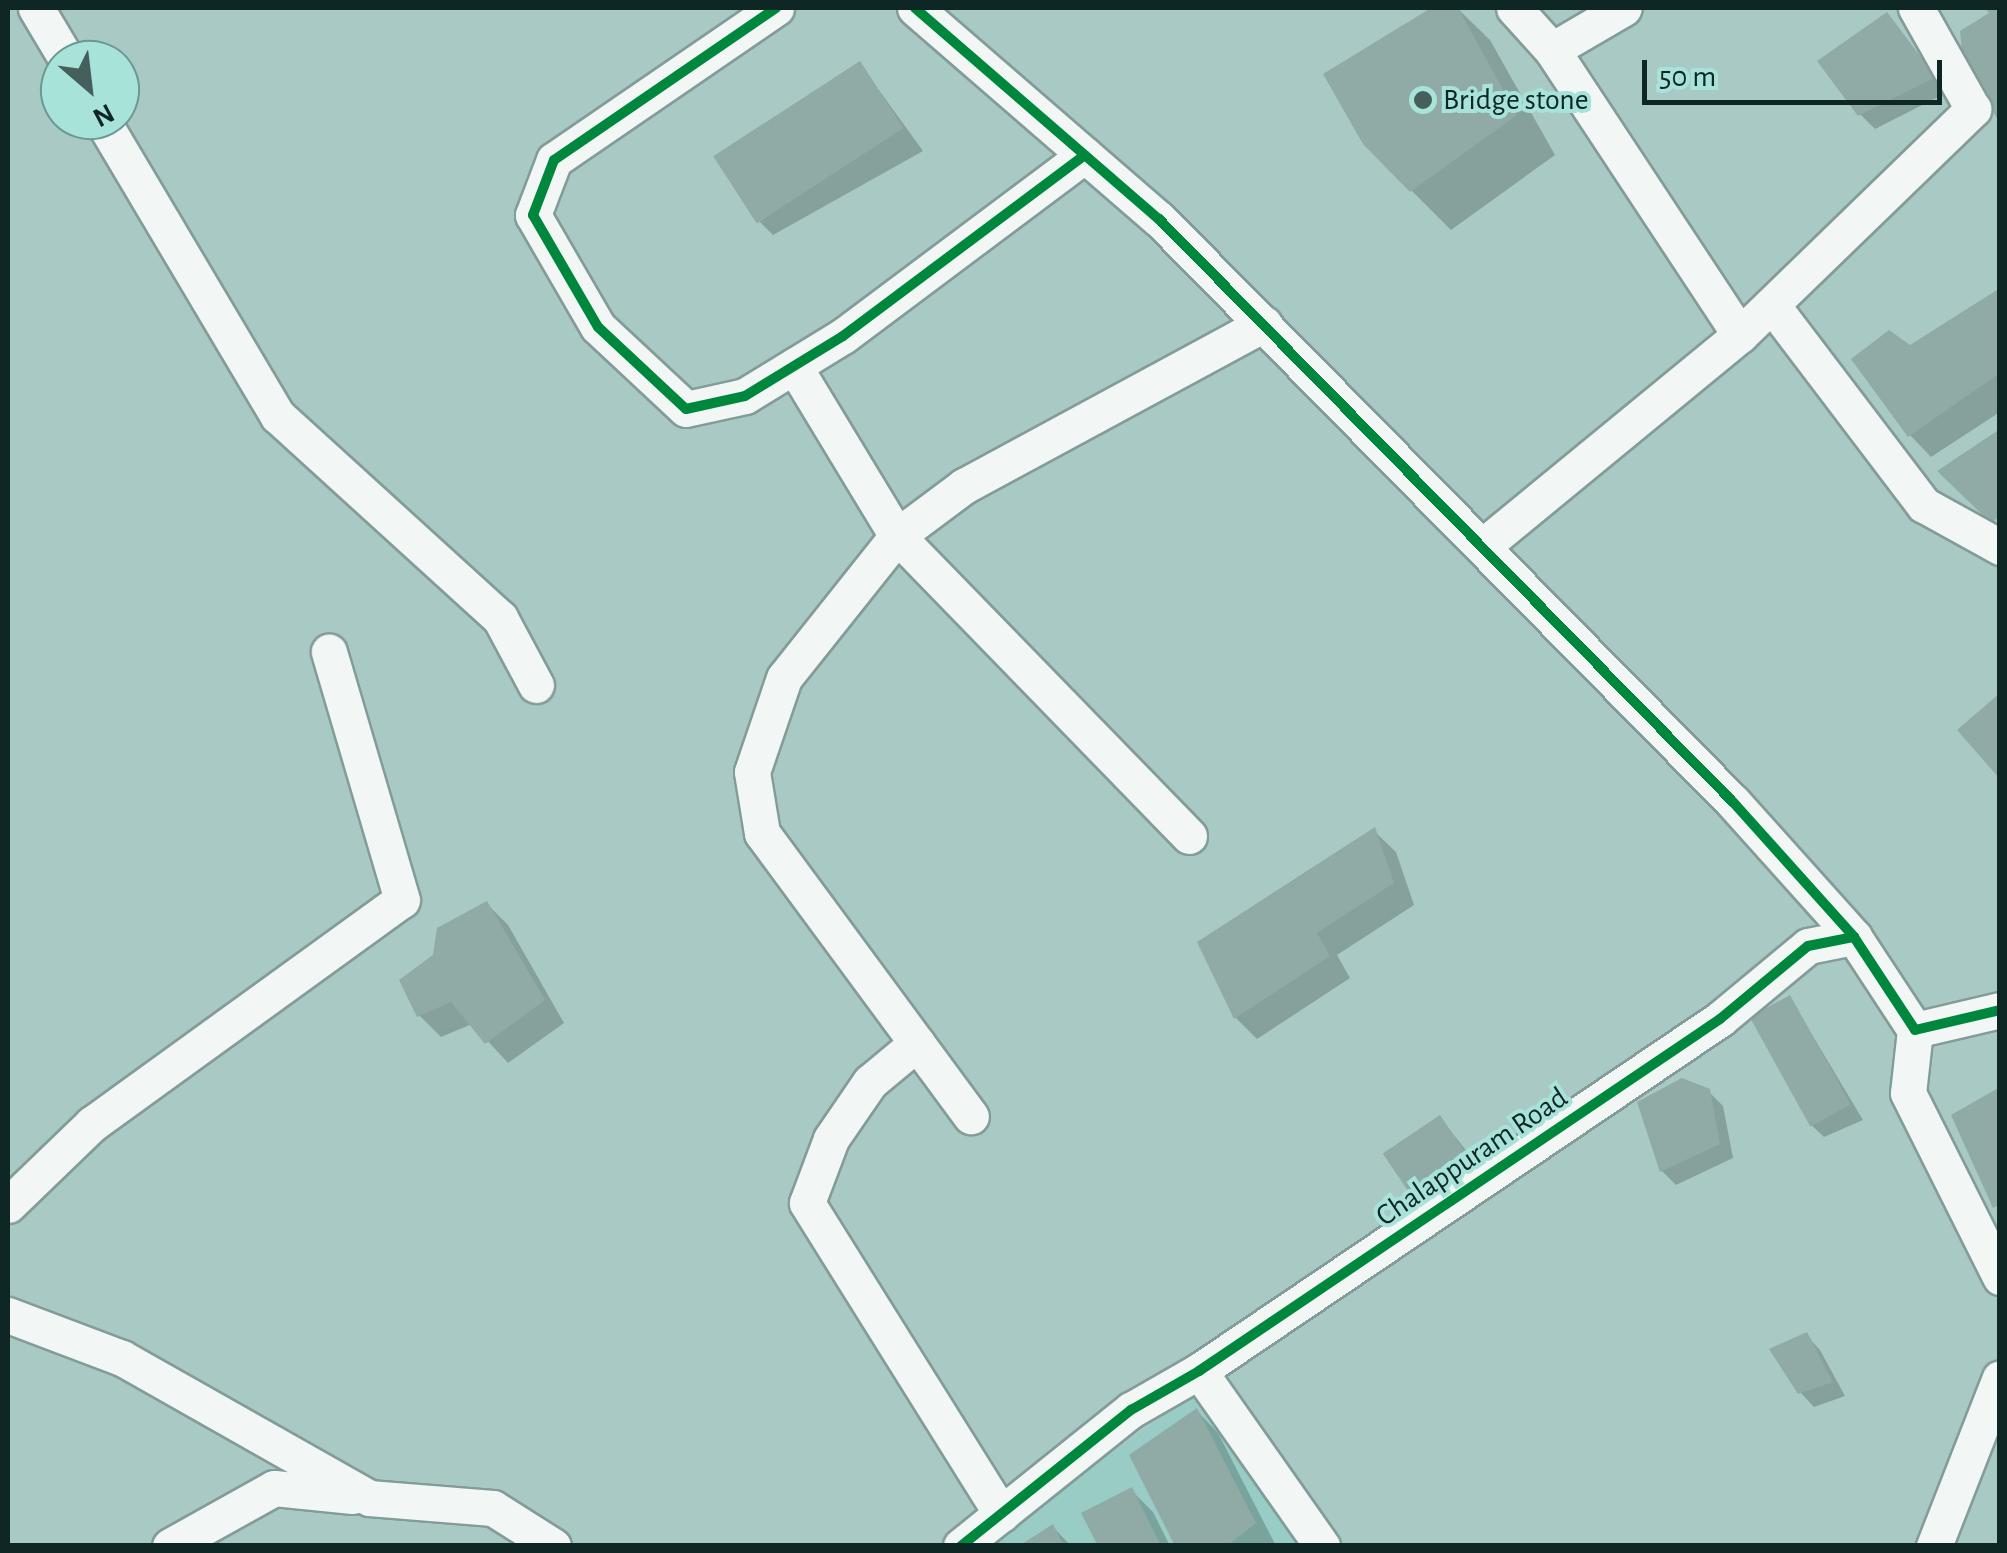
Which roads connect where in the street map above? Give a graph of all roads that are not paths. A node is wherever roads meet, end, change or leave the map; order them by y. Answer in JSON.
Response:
{"nodes":[{"id":1,"x":36,"y":8,"type":"edge"},
{"id":2,"x":776,"y":8,"type":"edge"},
{"id":3,"x":916,"y":8,"type":"edge"},
{"id":4,"x":1514,"y":8,"type":"edge"},
{"id":5,"x":1624,"y":8,"type":"edge"},
{"id":6,"x":1916,"y":8,"type":"edge"},
{"id":7,"x":55,"y":40,"type":"edge"},
{"id":8,"x":1552,"y":50,"type":"junction"},
{"id":9,"x":114,"y":140,"type":"edge"},
{"id":10,"x":1085,"y":155,"type":"junction"},
{"id":11,"x":1772,"y":304,"type":"junction"},
{"id":12,"x":1264,"y":324,"type":"junction"},
{"id":13,"x":1740,"y":335,"type":"junction"},
{"id":14,"x":794,"y":366,"type":"junction"},
{"id":15,"x":897,"y":536,"type":"junction"},
{"id":16,"x":1483,"y":546,"type":"junction"},
{"id":17,"x":2000,"y":547,"type":"edge"},
{"id":18,"x":329,"y":652,"type":"dead end"},
{"id":19,"x":536,"y":686,"type":"dead end"},
{"id":20,"x":1189,"y":836,"type":"dead end"},
{"id":21,"x":1854,"y":938,"type":"junction"},
{"id":22,"x":2000,"y":1010,"type":"edge"},
{"id":23,"x":1915,"y":1030,"type":"junction"},
{"id":24,"x":916,"y":1043,"type":"junction"},
{"id":25,"x":971,"y":1116,"type":"dead end"},
{"id":26,"x":8,"y":1205,"type":"edge"},
{"id":27,"x":2000,"y":1277,"type":"edge"},
{"id":28,"x":8,"y":1315,"type":"edge"},
{"id":29,"x":1199,"y":1371,"type":"junction"},
{"id":30,"x":2000,"y":1378,"type":"edge"},
{"id":31,"x":369,"y":1498,"type":"junction"},
{"id":32,"x":1001,"y":1514,"type":"junction"},
{"id":33,"x":170,"y":1546,"type":"edge"},
{"id":34,"x":554,"y":1546,"type":"edge"},
{"id":35,"x":962,"y":1546,"type":"edge"},
{"id":36,"x":1322,"y":1546,"type":"edge"},
{"id":37,"x":1934,"y":1546,"type":"edge"}],
"edges":[{"from":1,"to":7,"type":"street"},
{"from":2,"to":14,"type":"street"},
{"from":3,"to":10,"type":"street"},
{"from":4,"to":8,"type":"street"},
{"from":5,"to":8,"type":"street"},
{"from":6,"to":11,"type":"street"},
{"from":8,"to":13,"type":"street"},
{"from":9,"to":19,"type":"street"},
{"from":10,"to":12,"type":"street"},
{"from":10,"to":14,"type":"street"},
{"from":11,"to":13,"type":"street"},
{"from":11,"to":17,"type":"street"},
{"from":12,"to":15,"type":"street"},
{"from":12,"to":16,"type":"street"},
{"from":13,"to":16,"type":"street"},
{"from":14,"to":15,"type":"street"},
{"from":15,"to":20,"type":"street"},
{"from":15,"to":24,"type":"street"},
{"from":16,"to":21,"type":"street"},
{"from":18,"to":26,"type":"street"},
{"from":21,"to":23,"type":"street"},
{"from":21,"to":29,"type":"street","name":"Chalappuram Road"},
{"from":22,"to":23,"type":"street"},
{"from":23,"to":27,"type":"street"},
{"from":24,"to":25,"type":"street"},
{"from":24,"to":32,"type":"street"},
{"from":28,"to":31,"type":"street"},
{"from":29,"to":32,"type":"street","name":"Chalappuram Road"},
{"from":29,"to":36,"type":"street"},
{"from":30,"to":37,"type":"street"},
{"from":31,"to":33,"type":"street"},
{"from":31,"to":34,"type":"street"},
{"from":32,"to":35,"type":"street","name":"Chalappuram Road"}]}
